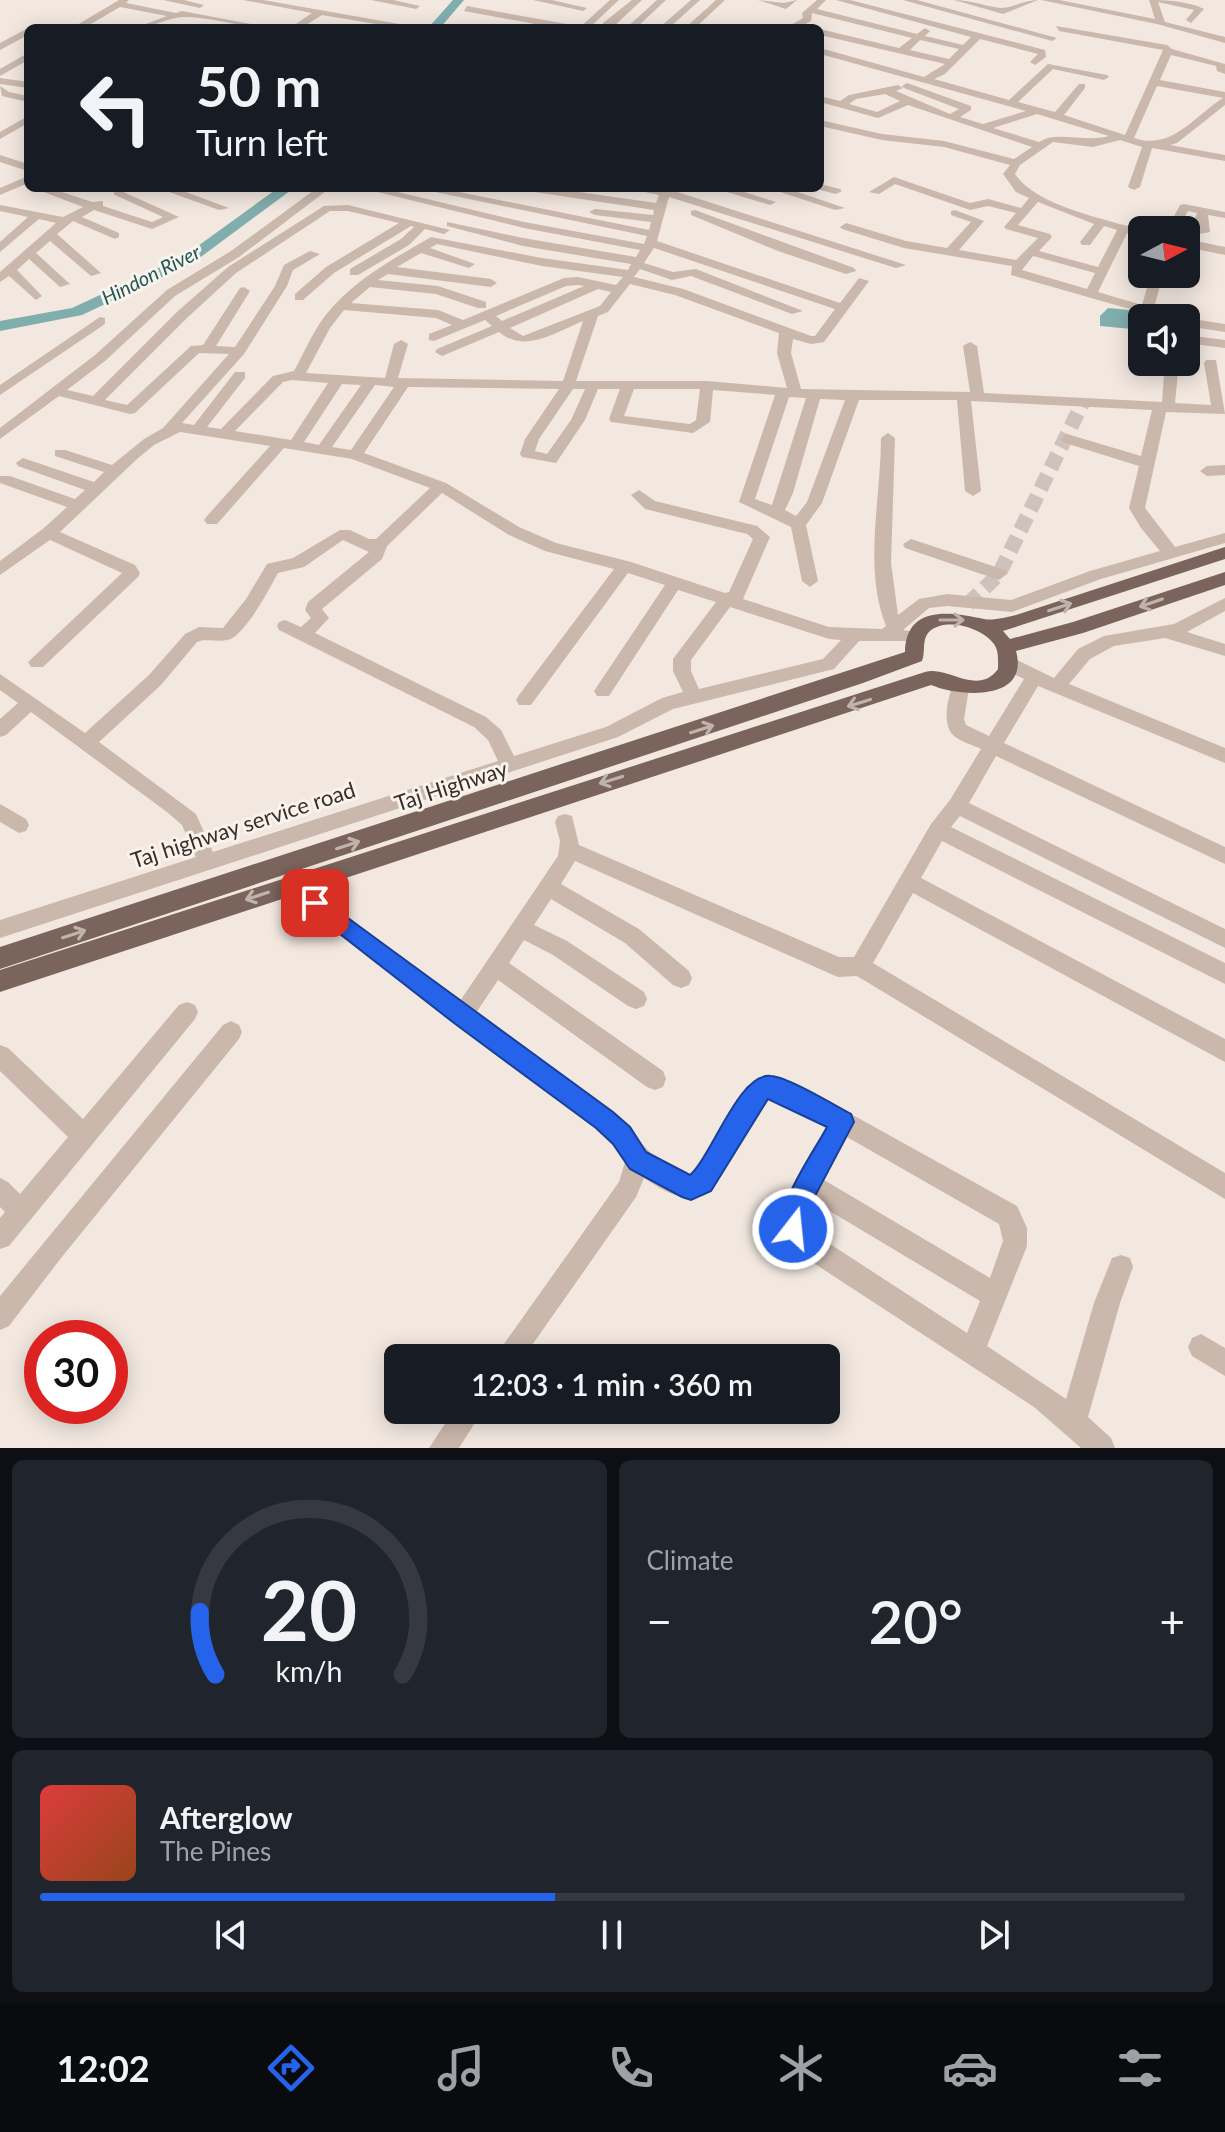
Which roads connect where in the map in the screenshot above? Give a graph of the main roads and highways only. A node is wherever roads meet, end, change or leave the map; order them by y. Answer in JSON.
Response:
{"nodes":[{"id":1,"x":1225,"y":553,"type":"edge"},
{"id":2,"x":1225,"y":578,"type":"edge"},
{"id":3,"x":985,"y":627,"type":"junction"},
{"id":4,"x":1007,"y":655,"type":"junction"},
{"id":5,"x":0,"y":958,"type":"edge"},
{"id":6,"x":0,"y":981,"type":"edge"}],
"edges":[{"from":3,"to":1,"type":"main road","one_way":true},
{"from":2,"to":4,"type":"main road","one_way":true},
{"from":3,"to":4,"type":"main road"},
{"from":5,"to":3,"type":"main road","name":"Taj Highway","one_way":true},
{"from":4,"to":6,"type":"main road","one_way":true}]}
